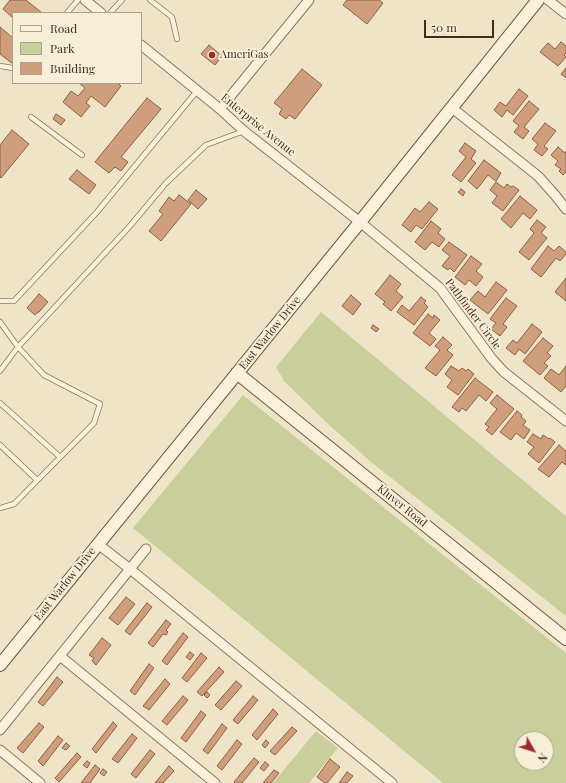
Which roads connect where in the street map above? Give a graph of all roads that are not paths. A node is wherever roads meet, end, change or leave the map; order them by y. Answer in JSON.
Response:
{"nodes":[{"id":1,"x":78,"y":0,"type":"edge"},
{"id":2,"x":85,"y":0,"type":"edge"},
{"id":3,"x":122,"y":0,"type":"edge"},
{"id":4,"x":150,"y":0,"type":"edge"},
{"id":5,"x":308,"y":0,"type":"edge"},
{"id":6,"x":538,"y":0,"type":"edge"},
{"id":7,"x":548,"y":0,"type":"edge"},
{"id":8,"x":68,"y":12,"type":"edge"},
{"id":9,"x":100,"y":12,"type":"edge"},
{"id":10,"x":111,"y":12,"type":"edge"},
{"id":11,"x":566,"y":14,"type":"edge"},
{"id":12,"x":177,"y":39,"type":"dead end"},
{"id":13,"x":142,"y":46,"type":"edge"},
{"id":14,"x":0,"y":66,"type":"edge"},
{"id":15,"x":12,"y":68,"type":"edge"},
{"id":16,"x":197,"y":91,"type":"junction"},
{"id":17,"x":452,"y":108,"type":"junction"},
{"id":18,"x":220,"y":109,"type":"junction"},
{"id":19,"x":31,"y":117,"type":"dead end"},
{"id":20,"x":244,"y":131,"type":"junction"},
{"id":21,"x":82,"y":156,"type":"dead end"},
{"id":22,"x":566,"y":209,"type":"edge"},
{"id":23,"x":360,"y":222,"type":"junction"},
{"id":24,"x":0,"y":301,"type":"edge"},
{"id":25,"x":0,"y":322,"type":"edge"},
{"id":26,"x":18,"y":347,"type":"junction"},
{"id":27,"x":0,"y":372,"type":"edge"},
{"id":28,"x":237,"y":372,"type":"junction"},
{"id":29,"x":0,"y":403,"type":"edge"},
{"id":30,"x":566,"y":421,"type":"edge"},
{"id":31,"x":0,"y":445,"type":"edge"},
{"id":32,"x":60,"y":457,"type":"junction"},
{"id":33,"x":37,"y":480,"type":"junction"},
{"id":34,"x":0,"y":508,"type":"edge"},
{"id":35,"x":98,"y":544,"type":"junction"},
{"id":36,"x":146,"y":549,"type":"dead end"},
{"id":37,"x":130,"y":569,"type":"junction"},
{"id":38,"x":566,"y":639,"type":"edge"},
{"id":39,"x":60,"y":656,"type":"junction"},
{"id":40,"x":0,"y":665,"type":"edge"},
{"id":41,"x":0,"y":730,"type":"edge"},
{"id":42,"x":0,"y":750,"type":"edge"},
{"id":43,"x":40,"y":783,"type":"edge"},
{"id":44,"x":215,"y":783,"type":"edge"},
{"id":45,"x":392,"y":783,"type":"edge"}],
"edges":[{"from":1,"to":8,"type":"lane"},
{"from":2,"to":9,"type":"street"},
{"from":3,"to":10,"type":"lane"},
{"from":4,"to":12,"type":"lane"},
{"from":5,"to":18,"type":"street"},
{"from":6,"to":17,"type":"street","name":"East Warlow Drive"},
{"from":7,"to":11,"type":"street"},
{"from":13,"to":16,"type":"street","name":"Enterprise Avenue"},
{"from":14,"to":15,"type":"lane"},
{"from":16,"to":18,"type":"street","name":"Enterprise Avenue"},
{"from":16,"to":24,"type":"lane"},
{"from":17,"to":22,"type":"street"},
{"from":17,"to":23,"type":"street","name":"East Warlow Drive"},
{"from":18,"to":20,"type":"street","name":"Enterprise Avenue"},
{"from":19,"to":21,"type":"lane"},
{"from":20,"to":23,"type":"street","name":"Enterprise Avenue"},
{"from":20,"to":26,"type":"lane"},
{"from":23,"to":28,"type":"street","name":"East Warlow Drive"},
{"from":23,"to":30,"type":"street","name":"Pathfinder Circle"},
{"from":25,"to":26,"type":"lane"},
{"from":26,"to":27,"type":"lane"},
{"from":26,"to":32,"type":"lane"},
{"from":28,"to":35,"type":"street","name":"East Warlow Drive"},
{"from":28,"to":38,"type":"street","name":"Kluver Road"},
{"from":29,"to":32,"type":"lane"},
{"from":31,"to":33,"type":"lane"},
{"from":32,"to":33,"type":"lane"},
{"from":33,"to":34,"type":"lane"},
{"from":35,"to":37,"type":"street"},
{"from":35,"to":40,"type":"street","name":"East Warlow Drive"},
{"from":36,"to":37,"type":"street"},
{"from":37,"to":39,"type":"street"},
{"from":37,"to":45,"type":"street"},
{"from":39,"to":41,"type":"street"},
{"from":39,"to":44,"type":"street"},
{"from":42,"to":43,"type":"street"}]}
